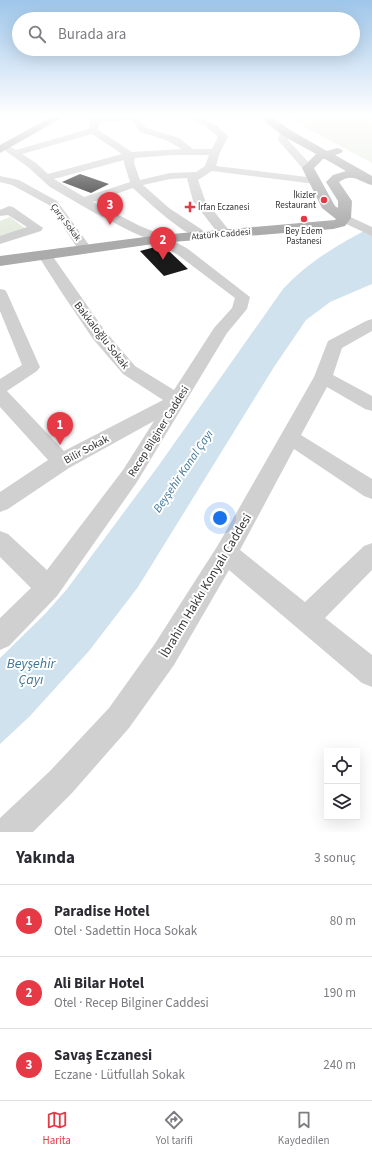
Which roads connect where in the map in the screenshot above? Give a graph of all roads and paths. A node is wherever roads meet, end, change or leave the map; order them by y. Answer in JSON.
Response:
{"nodes":[{"id":1,"x":350,"y":154,"type":"edge"},
{"id":2,"x":17,"y":155,"type":"edge"},
{"id":3,"x":130,"y":155,"type":"joint"},
{"id":4,"x":214,"y":155,"type":"edge"},
{"id":5,"x":297,"y":155,"type":"edge"},
{"id":6,"x":323,"y":155,"type":"edge"},
{"id":7,"x":325,"y":155,"type":"edge"},
{"id":8,"x":337,"y":162,"type":"junction"},
{"id":9,"x":210,"y":168,"type":"junction"},
{"id":10,"x":308,"y":168,"type":"junction"},
{"id":11,"x":358,"y":174,"type":"junction"},
{"id":12,"x":199,"y":175,"type":"junction"},
{"id":13,"x":46,"y":178,"type":"junction"},
{"id":14,"x":0,"y":179,"type":"edge"},
{"id":15,"x":314,"y":181,"type":"junction"},
{"id":16,"x":372,"y":181,"type":"edge"},
{"id":17,"x":332,"y":182,"type":"junction"},
{"id":18,"x":136,"y":185,"type":"junction"},
{"id":19,"x":83,"y":201,"type":"junction"},
{"id":20,"x":1,"y":213,"type":"edge"},
{"id":21,"x":344,"y":218,"type":"junction"},
{"id":22,"x":372,"y":232,"type":"edge"},
{"id":23,"x":226,"y":234,"type":"junction"},
{"id":24,"x":202,"y":236,"type":"junction"},
{"id":25,"x":160,"y":239,"type":"junction"},
{"id":26,"x":0,"y":240,"type":"edge"},
{"id":27,"x":85,"y":249,"type":"junction"},
{"id":28,"x":44,"y":254,"type":"junction"},
{"id":29,"x":0,"y":261,"type":"edge"},
{"id":30,"x":0,"y":293,"type":"edge"},
{"id":31,"x":372,"y":324,"type":"edge"},
{"id":32,"x":323,"y":376,"type":"junction"},
{"id":33,"x":0,"y":388,"type":"edge"},
{"id":34,"x":0,"y":396,"type":"edge"},
{"id":35,"x":177,"y":400,"type":"junction"},
{"id":36,"x":372,"y":404,"type":"edge"},
{"id":37,"x":290,"y":437,"type":"junction"},
{"id":38,"x":62,"y":462,"type":"junction"},
{"id":39,"x":372,"y":490,"type":"edge"},
{"id":40,"x":0,"y":503,"type":"edge"},
{"id":41,"x":0,"y":541,"type":"edge"},
{"id":42,"x":226,"y":553,"type":"junction"},
{"id":43,"x":372,"y":554,"type":"edge"},
{"id":44,"x":48,"y":588,"type":"junction"},
{"id":45,"x":306,"y":619,"type":"junction"},
{"id":46,"x":0,"y":637,"type":"edge"},
{"id":47,"x":372,"y":673,"type":"edge"},
{"id":48,"x":9,"y":832,"type":"edge"}],
"edges":[{"from":1,"to":8,"type":"main road"},
{"from":2,"to":13,"type":"street"},
{"from":3,"to":13,"type":"street"},
{"from":3,"to":18,"type":"street"},
{"from":4,"to":9,"type":"street"},
{"from":5,"to":10,"type":"street"},
{"from":6,"to":10,"type":"main road"},
{"from":7,"to":8,"type":"main road"},
{"from":8,"to":11,"type":"main road"},
{"from":8,"to":17,"type":"main road"},
{"from":9,"to":12,"type":"street"},
{"from":9,"to":15,"type":"street"},
{"from":10,"to":15,"type":"main road"},
{"from":11,"to":16,"type":"main road"},
{"from":11,"to":17,"type":"main road"},
{"from":12,"to":18,"type":"street"},
{"from":12,"to":23,"type":"street"},
{"from":13,"to":19,"type":"street"},
{"from":14,"to":27,"type":"street","name":"Çarşı Sokak"},
{"from":15,"to":21,"type":"main road"},
{"from":17,"to":21,"type":"main road"},
{"from":18,"to":19,"type":"street"},
{"from":18,"to":24,"type":"street"},
{"from":19,"to":25,"type":"street"},
{"from":20,"to":26,"type":"street"},
{"from":21,"to":22,"type":"street"},
{"from":21,"to":23,"type":"main road","name":"Atatürk Caddesi"},
{"from":23,"to":24,"type":"main road","name":"Atatürk Caddesi"},
{"from":24,"to":25,"type":"main road","name":"Atatürk Caddesi"},
{"from":25,"to":27,"type":"main road","name":"Atatürk Caddesi"},
{"from":25,"to":35,"type":"street","name":"Recep Bilginer Caddesi"},
{"from":27,"to":28,"type":"main road","name":"Atatürk Caddesi"},
{"from":28,"to":29,"type":"main road","name":"Atatürk Caddesi"},
{"from":28,"to":35,"type":"street","name":"Bakkaloğlu Sokak"},
{"from":30,"to":33,"type":"street"},
{"from":31,"to":32,"type":"street","name":"İbrahim Hakkı Konyalı Caddesi"},
{"from":32,"to":36,"type":"street"},
{"from":32,"to":37,"type":"street","name":"İbrahim Hakkı Konyalı Caddesi"},
{"from":34,"to":38,"type":"street"},
{"from":35,"to":38,"type":"street","name":"Bilir Sokak"},
{"from":35,"to":44,"type":"street","name":"Recep Bilginer Caddesi"},
{"from":37,"to":39,"type":"street"},
{"from":37,"to":42,"type":"street","name":"İbrahim Hakkı Konyalı Caddesi"},
{"from":38,"to":40,"type":"street","name":"Bilir Sokak"},
{"from":41,"to":44,"type":"street"},
{"from":42,"to":45,"type":"street"},
{"from":42,"to":48,"type":"street","name":"İbrahim Hakkı Konyalı Caddesi"},
{"from":43,"to":45,"type":"street"},
{"from":44,"to":46,"type":"street","name":"Recep Bilginer Caddesi"},
{"from":45,"to":47,"type":"street"}]}
